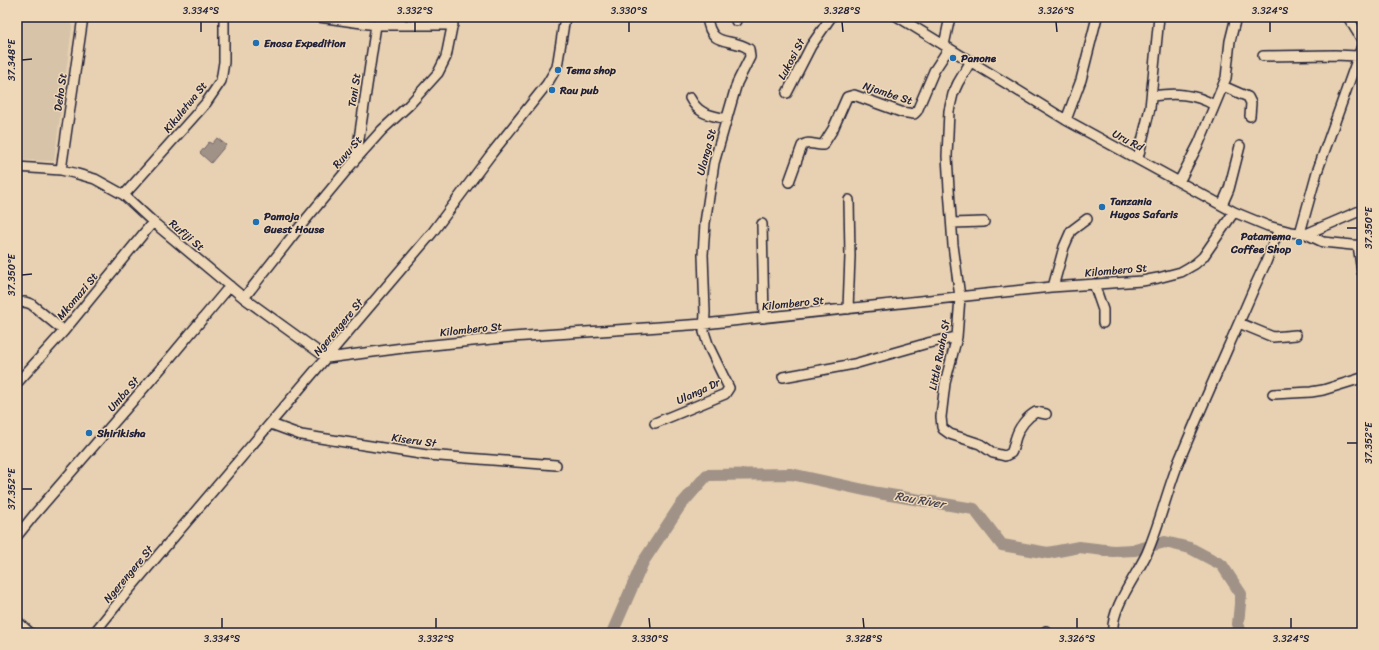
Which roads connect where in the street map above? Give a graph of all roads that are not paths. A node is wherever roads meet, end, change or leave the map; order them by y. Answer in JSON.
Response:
{"nodes":[{"id":1,"x":83,"y":17,"type":"edge"},
{"id":2,"x":224,"y":17,"type":"edge"},
{"id":3,"x":319,"y":17,"type":"edge"},
{"id":4,"x":565,"y":17,"type":"edge"},
{"id":5,"x":707,"y":17,"type":"edge"},
{"id":6,"x":831,"y":17,"type":"edge"},
{"id":7,"x":898,"y":17,"type":"edge"},
{"id":8,"x":950,"y":17,"type":"edge"},
{"id":9,"x":1097,"y":17,"type":"edge"},
{"id":10,"x":1160,"y":17,"type":"edge"},
{"id":11,"x":1236,"y":17,"type":"edge"},
{"id":12,"x":1348,"y":17,"type":"edge"},
{"id":13,"x":454,"y":21,"type":"edge"},
{"id":14,"x":376,"y":25,"type":"junction"},
{"id":15,"x":1362,"y":40,"type":"edge"},
{"id":16,"x":1362,"y":46,"type":"edge"},
{"id":17,"x":947,"y":47,"type":"junction"},
{"id":18,"x":1263,"y":56,"type":"dead end"},
{"id":19,"x":1358,"y":56,"type":"junction"},
{"id":20,"x":971,"y":62,"type":"junction"},
{"id":21,"x":1223,"y":86,"type":"junction"},
{"id":22,"x":787,"y":93,"type":"dead end"},
{"id":23,"x":1152,"y":96,"type":"junction"},
{"id":24,"x":690,"y":98,"type":"dead end"},
{"id":25,"x":1214,"y":105,"type":"junction"},
{"id":26,"x":1250,"y":116,"type":"dead end"},
{"id":27,"x":727,"y":119,"type":"junction"},
{"id":28,"x":1066,"y":120,"type":"junction"},
{"id":29,"x":1240,"y":146,"type":"dead end"},
{"id":30,"x":1138,"y":158,"type":"junction"},
{"id":31,"x":356,"y":159,"type":"junction"},
{"id":32,"x":17,"y":167,"type":"edge"},
{"id":33,"x":61,"y":170,"type":"junction"},
{"id":34,"x":789,"y":182,"type":"dead end"},
{"id":35,"x":1179,"y":182,"type":"junction"},
{"id":36,"x":124,"y":195,"type":"junction"},
{"id":37,"x":849,"y":200,"type":"dead end"},
{"id":38,"x":1222,"y":205,"type":"junction"},
{"id":39,"x":1362,"y":210,"type":"edge"},
{"id":40,"x":1234,"y":212,"type":"junction"},
{"id":41,"x":1087,"y":218,"type":"dead end"},
{"id":42,"x":153,"y":222,"type":"junction"},
{"id":43,"x":984,"y":222,"type":"dead end"},
{"id":44,"x":952,"y":223,"type":"junction"},
{"id":45,"x":762,"y":224,"type":"dead end"},
{"id":46,"x":1279,"y":229,"type":"junction"},
{"id":47,"x":1303,"y":233,"type":"junction"},
{"id":48,"x":1360,"y":245,"type":"edge"},
{"id":49,"x":1362,"y":272,"type":"edge"},
{"id":50,"x":1094,"y":284,"type":"junction"},
{"id":51,"x":230,"y":286,"type":"junction"},
{"id":52,"x":1053,"y":287,"type":"junction"},
{"id":53,"x":960,"y":297,"type":"junction"},
{"id":54,"x":244,"y":298,"type":"junction"},
{"id":55,"x":17,"y":304,"type":"edge"},
{"id":56,"x":848,"y":309,"type":"junction"},
{"id":57,"x":764,"y":318,"type":"junction"},
{"id":58,"x":1103,"y":323,"type":"dead end"},
{"id":59,"x":1239,"y":323,"type":"junction"},
{"id":60,"x":704,"y":324,"type":"junction"},
{"id":61,"x":64,"y":331,"type":"junction"},
{"id":62,"x":1296,"y":335,"type":"dead end"},
{"id":63,"x":957,"y":337,"type":"junction"},
{"id":64,"x":327,"y":358,"type":"junction"},
{"id":65,"x":783,"y":377,"type":"dead end"},
{"id":66,"x":1362,"y":378,"type":"edge"},
{"id":67,"x":17,"y":383,"type":"edge"},
{"id":68,"x":1273,"y":394,"type":"dead end"},
{"id":69,"x":1046,"y":414,"type":"dead end"},
{"id":70,"x":655,"y":423,"type":"dead end"},
{"id":71,"x":271,"y":424,"type":"junction"},
{"id":72,"x":556,"y":465,"type":"dead end"},
{"id":73,"x":17,"y":536,"type":"edge"},
{"id":74,"x":17,"y":621,"type":"edge"},
{"id":75,"x":30,"y":633,"type":"edge"},
{"id":76,"x":94,"y":633,"type":"edge"},
{"id":77,"x":1113,"y":633,"type":"edge"}],
"edges":[{"from":1,"to":33,"type":"street","name":"Deho St"},
{"from":2,"to":36,"type":"street","name":"Kikuletwa St"},
{"from":3,"to":14,"type":"street"},
{"from":4,"to":64,"type":"street","name":"Ngerengere St"},
{"from":5,"to":27,"type":"street","name":"Ulanga St"},
{"from":6,"to":22,"type":"street","name":"Lukosi St"},
{"from":7,"to":17,"type":"street","name":"Uru Rd"},
{"from":8,"to":17,"type":"street"},
{"from":9,"to":28,"type":"street"},
{"from":10,"to":23,"type":"street"},
{"from":11,"to":21,"type":"street"},
{"from":12,"to":15,"type":"street"},
{"from":13,"to":14,"type":"street"},
{"from":13,"to":31,"type":"street","name":"Ruvu St"},
{"from":14,"to":31,"type":"street","name":"Tani St"},
{"from":16,"to":19,"type":"street"},
{"from":17,"to":20,"type":"street","name":"Uru Rd"},
{"from":17,"to":34,"type":"street","name":"Njombe St"},
{"from":18,"to":19,"type":"street"},
{"from":19,"to":47,"type":"street"},
{"from":20,"to":28,"type":"street","name":"Uru Rd"},
{"from":20,"to":44,"type":"street","name":"Little Ruaha St"},
{"from":21,"to":25,"type":"street"},
{"from":21,"to":26,"type":"street"},
{"from":23,"to":25,"type":"street"},
{"from":23,"to":30,"type":"street"},
{"from":24,"to":27,"type":"street"},
{"from":25,"to":35,"type":"street"},
{"from":27,"to":60,"type":"street","name":"Ulanga St"},
{"from":28,"to":30,"type":"street","name":"Uru Rd"},
{"from":29,"to":38,"type":"street"},
{"from":30,"to":35,"type":"street","name":"Uru Rd"},
{"from":31,"to":54,"type":"street","name":"Ruvu St"},
{"from":32,"to":33,"type":"street","name":"Rufiji St"},
{"from":33,"to":36,"type":"street","name":"Rufiji St"},
{"from":35,"to":38,"type":"street","name":"Uru Rd"},
{"from":36,"to":42,"type":"street","name":"Rufiji St"},
{"from":37,"to":56,"type":"street"},
{"from":38,"to":40,"type":"street","name":"Uru Rd"},
{"from":39,"to":47,"type":"street"},
{"from":40,"to":46,"type":"street","name":"Uru Rd"},
{"from":40,"to":50,"type":"street","name":"Kilombero St"},
{"from":41,"to":52,"type":"street"},
{"from":42,"to":51,"type":"street","name":"Rufiji St"},
{"from":42,"to":61,"type":"street","name":"Mkomazi St"},
{"from":43,"to":44,"type":"street"},
{"from":44,"to":53,"type":"street","name":"Little Ruaha St"},
{"from":45,"to":57,"type":"street"},
{"from":46,"to":47,"type":"street","name":"Uru Rd"},
{"from":46,"to":59,"type":"street"},
{"from":47,"to":48,"type":"street","name":"Uru Rd"},
{"from":48,"to":49,"type":"street"},
{"from":50,"to":52,"type":"street","name":"Kilombero St"},
{"from":50,"to":58,"type":"street"},
{"from":51,"to":54,"type":"street","name":"Rufiji St"},
{"from":51,"to":73,"type":"street","name":"Umba St"},
{"from":52,"to":53,"type":"street","name":"Kilombero St"},
{"from":53,"to":56,"type":"street","name":"Kilombero St"},
{"from":53,"to":63,"type":"street","name":"Little Ruaha St"},
{"from":54,"to":64,"type":"street","name":"Rufiji St"},
{"from":55,"to":61,"type":"street"},
{"from":56,"to":57,"type":"street","name":"Kilombero St"},
{"from":57,"to":60,"type":"street","name":"Kilombero St"},
{"from":59,"to":62,"type":"street"},
{"from":59,"to":77,"type":"street"},
{"from":60,"to":64,"type":"street","name":"Kilombero St"},
{"from":60,"to":70,"type":"street","name":"Ulanga Dr"},
{"from":61,"to":67,"type":"street","name":"Mkomazi St"},
{"from":63,"to":65,"type":"street"},
{"from":63,"to":69,"type":"street","name":"Little Ruaha St"},
{"from":64,"to":71,"type":"street","name":"Ngerengere St"},
{"from":66,"to":68,"type":"street"},
{"from":71,"to":72,"type":"street","name":"Kiseru St"},
{"from":71,"to":76,"type":"street","name":"Ngerengere St"},
{"from":74,"to":75,"type":"street"}]}
